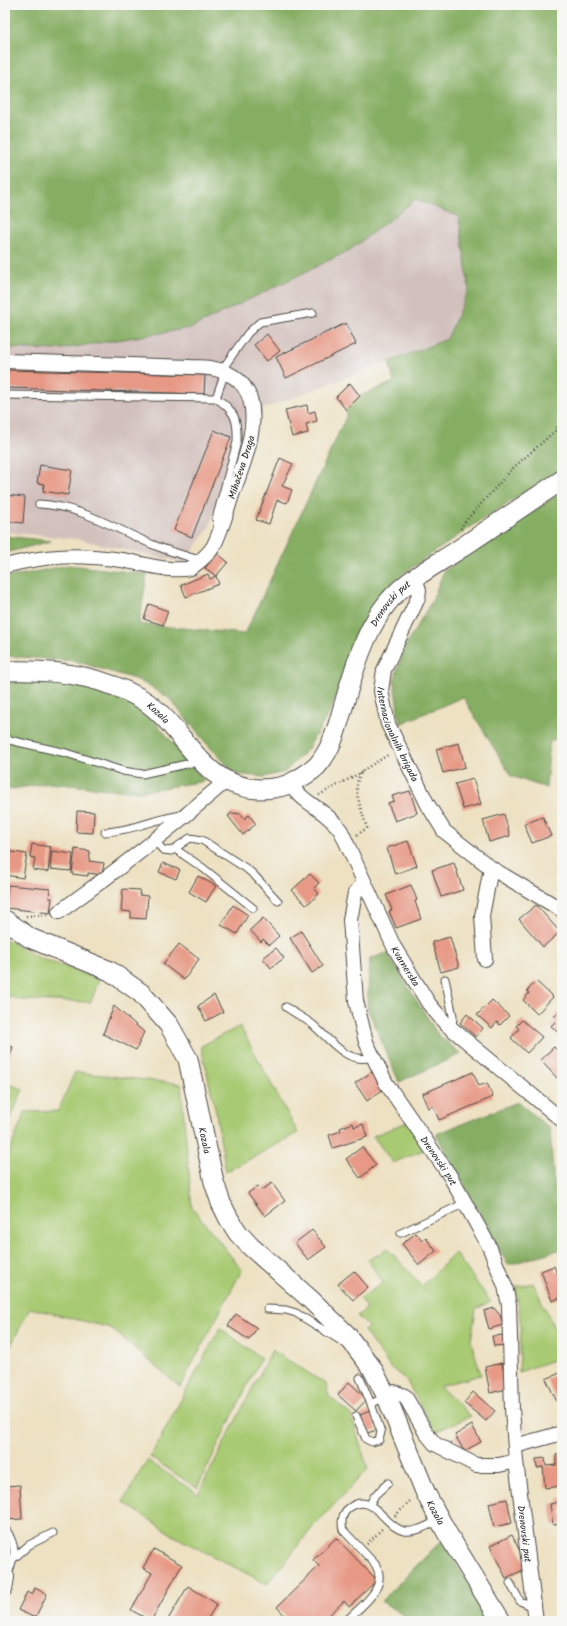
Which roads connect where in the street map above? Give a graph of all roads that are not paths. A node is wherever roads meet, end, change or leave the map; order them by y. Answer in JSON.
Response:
{"nodes":[{"id":1,"x":313,"y":313,"type":"dead end"},
{"id":2,"x":5,"y":361,"type":"edge"},
{"id":3,"x":223,"y":371,"type":"junction"},
{"id":4,"x":5,"y":395,"type":"edge"},
{"id":5,"x":216,"y":398,"type":"junction"},
{"id":6,"x":562,"y":480,"type":"edge"},
{"id":7,"x":38,"y":504,"type":"dead end"},
{"id":8,"x":218,"y":532,"type":"junction"},
{"id":9,"x":201,"y":560,"type":"junction"},
{"id":10,"x":5,"y":566,"type":"edge"},
{"id":11,"x":415,"y":578,"type":"junction"},
{"id":12,"x":5,"y":671,"type":"edge"},
{"id":13,"x":5,"y":739,"type":"edge"},
{"id":14,"x":201,"y":761,"type":"junction"},
{"id":15,"x":226,"y":781,"type":"junction"},
{"id":16,"x":291,"y":784,"type":"junction"},
{"id":17,"x":187,"y":815,"type":"junction"},
{"id":18,"x":105,"y":832,"type":"dead end"},
{"id":19,"x":155,"y":841,"type":"junction"},
{"id":20,"x":175,"y":849,"type":"junction"},
{"id":21,"x":491,"y":868,"type":"junction"},
{"id":22,"x":364,"y":883,"type":"junction"},
{"id":23,"x":278,"y":901,"type":"dead end"},
{"id":24,"x":253,"y":908,"type":"dead end"},
{"id":25,"x":562,"y":910,"type":"edge"},
{"id":26,"x":59,"y":912,"type":"road end"},
{"id":27,"x":6,"y":922,"type":"edge"},
{"id":28,"x":484,"y":959,"type":"dead end"},
{"id":29,"x":445,"y":979,"type":"dead end"},
{"id":30,"x":286,"y":1007,"type":"dead end"},
{"id":31,"x":452,"y":1029,"type":"junction"},
{"id":32,"x":373,"y":1057,"type":"junction"},
{"id":33,"x":562,"y":1120,"type":"edge"},
{"id":34,"x":465,"y":1203,"type":"junction"},
{"id":35,"x":401,"y":1233,"type":"dead end"},
{"id":36,"x":267,"y":1309,"type":"dead end"},
{"id":37,"x":354,"y":1344,"type":"junction"},
{"id":38,"x":360,"y":1378,"type":"dead end"},
{"id":39,"x":379,"y":1400,"type":"junction"},
{"id":40,"x":356,"y":1416,"type":"dead end"},
{"id":41,"x":562,"y":1433,"type":"edge"},
{"id":42,"x":515,"y":1446,"type":"junction"},
{"id":43,"x":516,"y":1461,"type":"junction"},
{"id":44,"x":388,"y":1483,"type":"dead end"},
{"id":45,"x":370,"y":1504,"type":"junction"},
{"id":46,"x":439,"y":1520,"type":"junction"},
{"id":47,"x":5,"y":1528,"type":"edge"},
{"id":48,"x":53,"y":1533,"type":"dead end"},
{"id":49,"x":14,"y":1558,"type":"junction"},
{"id":50,"x":6,"y":1580,"type":"edge"},
{"id":51,"x":510,"y":1583,"type":"dead end"},
{"id":52,"x":535,"y":1607,"type":"junction"},
{"id":53,"x":500,"y":1620,"type":"edge"},
{"id":54,"x":346,"y":1621,"type":"edge"},
{"id":55,"x":536,"y":1621,"type":"edge"}],
"edges":[{"from":1,"to":3,"type":"lane"},
{"from":2,"to":3,"type":"street","name":"Mihačeva Draga"},
{"from":3,"to":5,"type":"lane"},
{"from":3,"to":8,"type":"street","name":"Mihačeva Draga"},
{"from":4,"to":5,"type":"lane"},
{"from":5,"to":8,"type":"lane"},
{"from":6,"to":11,"type":"main road","name":"Drenovski put"},
{"from":7,"to":9,"type":"lane"},
{"from":8,"to":9,"type":"street","name":"Mihačeva Draga"},
{"from":9,"to":10,"type":"street","name":"Mihačeva Draga"},
{"from":11,"to":16,"type":"main road","name":"Drenovski put"},
{"from":11,"to":21,"type":"street","name":"Internacionalnih brigada"},
{"from":12,"to":14,"type":"main road","name":"Kozala"},
{"from":13,"to":14,"type":"lane"},
{"from":14,"to":15,"type":"main road","name":"Kozala"},
{"from":15,"to":16,"type":"main road","name":"Kozala"},
{"from":15,"to":17,"type":"street"},
{"from":16,"to":22,"type":"street","name":"Kvarnerska"},
{"from":17,"to":18,"type":"lane"},
{"from":17,"to":19,"type":"street"},
{"from":19,"to":20,"type":"lane"},
{"from":19,"to":26,"type":"street"},
{"from":20,"to":23,"type":"lane"},
{"from":20,"to":24,"type":"lane"},
{"from":21,"to":25,"type":"street","name":"Internacionalnih brigada"},
{"from":21,"to":28,"type":"street"},
{"from":22,"to":31,"type":"street","name":"Kvarnerska"},
{"from":22,"to":32,"type":"street","name":"Drenovski put"},
{"from":27,"to":37,"type":"main road","name":"Kozala"},
{"from":29,"to":31,"type":"lane"},
{"from":30,"to":32,"type":"lane"},
{"from":31,"to":33,"type":"street","name":"Kvarnerska"},
{"from":32,"to":34,"type":"street","name":"Drenovski put"},
{"from":34,"to":35,"type":"lane"},
{"from":34,"to":42,"type":"street","name":"Drenovski put"},
{"from":36,"to":37,"type":"lane"},
{"from":37,"to":39,"type":"main road","name":"Kozala"},
{"from":38,"to":39,"type":"lane"},
{"from":39,"to":40,"type":"lane"},
{"from":39,"to":43,"type":"street"},
{"from":39,"to":46,"type":"main road","name":"Kozala"},
{"from":41,"to":42,"type":"street"},
{"from":42,"to":43,"type":"street","name":"Drenovski put"},
{"from":43,"to":52,"type":"street","name":"Drenovski put"},
{"from":44,"to":45,"type":"lane"},
{"from":45,"to":46,"type":"lane"},
{"from":45,"to":54,"type":"lane"},
{"from":46,"to":53,"type":"main road","name":"Kozala"},
{"from":47,"to":49,"type":"lane"},
{"from":48,"to":49,"type":"lane"},
{"from":49,"to":50,"type":"lane"},
{"from":51,"to":52,"type":"lane"},
{"from":52,"to":55,"type":"street","name":"Drenovski put"}]}
